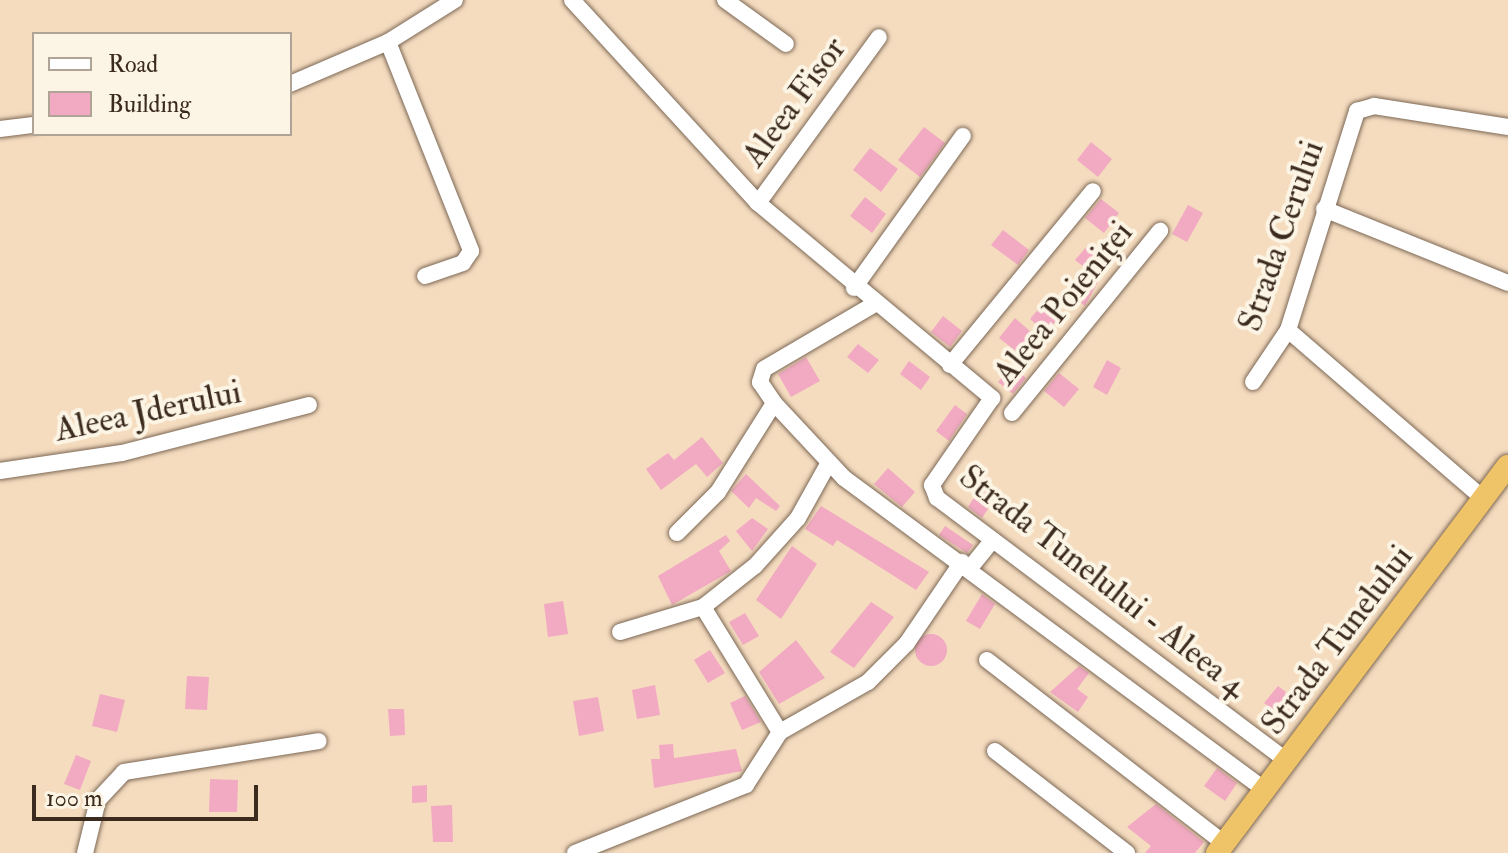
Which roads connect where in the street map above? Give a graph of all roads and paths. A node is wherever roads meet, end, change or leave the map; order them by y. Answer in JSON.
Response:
{"nodes":[{"id":1,"x":455,"y":0,"type":"edge"},
{"id":2,"x":572,"y":0,"type":"edge"},
{"id":3,"x":725,"y":0,"type":"edge"},
{"id":4,"x":879,"y":37,"type":"dead end"},
{"id":5,"x":388,"y":42,"type":"junction"},
{"id":6,"x":786,"y":44,"type":"dead end"},
{"id":7,"x":292,"y":83,"type":"edge"},
{"id":8,"x":32,"y":125,"type":"edge"},
{"id":9,"x":1508,"y":127,"type":"edge"},
{"id":10,"x":0,"y":129,"type":"edge"},
{"id":11,"x":963,"y":136,"type":"dead end"},
{"id":12,"x":1093,"y":191,"type":"dead end"},
{"id":13,"x":758,"y":203,"type":"junction"},
{"id":14,"x":1324,"y":209,"type":"junction"},
{"id":15,"x":1160,"y":231,"type":"dead end"},
{"id":16,"x":425,"y":276,"type":"dead end"},
{"id":17,"x":1508,"y":283,"type":"edge"},
{"id":18,"x":854,"y":288,"type":"junction"},
{"id":19,"x":873,"y":305,"type":"junction"},
{"id":20,"x":1288,"y":330,"type":"junction"},
{"id":21,"x":950,"y":365,"type":"junction"},
{"id":22,"x":1253,"y":382,"type":"dead end"},
{"id":23,"x":774,"y":403,"type":"junction"},
{"id":24,"x":309,"y":405,"type":"dead end"},
{"id":25,"x":1012,"y":413,"type":"dead end"},
{"id":26,"x":828,"y":464,"type":"junction"},
{"id":27,"x":1508,"y":466,"type":"edge"},
{"id":28,"x":0,"y":471,"type":"edge"},
{"id":29,"x":1485,"y":500,"type":"junction"},
{"id":30,"x":677,"y":533,"type":"dead end"},
{"id":31,"x":993,"y":540,"type":"junction"},
{"id":32,"x":966,"y":565,"type":"junction"},
{"id":33,"x":703,"y":607,"type":"junction"},
{"id":34,"x":620,"y":632,"type":"dead end"},
{"id":35,"x":987,"y":660,"type":"dead end"},
{"id":36,"x":780,"y":732,"type":"junction"},
{"id":37,"x":319,"y":741,"type":"dead end"},
{"id":38,"x":995,"y":751,"type":"dead end"},
{"id":39,"x":1287,"y":761,"type":"junction"},
{"id":40,"x":1265,"y":790,"type":"junction"},
{"id":41,"x":1220,"y":848,"type":"edge"},
{"id":42,"x":85,"y":853,"type":"edge"},
{"id":43,"x":575,"y":853,"type":"edge"},
{"id":44,"x":1127,"y":853,"type":"edge"}],
"edges":[{"from":1,"to":5,"type":"street"},
{"from":2,"to":13,"type":"street","name":"Strada Tunelului - Aleea 4"},
{"from":3,"to":6,"type":"street"},
{"from":4,"to":13,"type":"street","name":"Aleea Fisor"},
{"from":5,"to":7,"type":"street"},
{"from":5,"to":16,"type":"street"},
{"from":8,"to":10,"type":"street"},
{"from":9,"to":14,"type":"street","name":"Strada Cerului"},
{"from":11,"to":18,"type":"street"},
{"from":12,"to":21,"type":"street"},
{"from":13,"to":18,"type":"street","name":"Strada Tunelului - Aleea 4"},
{"from":14,"to":17,"type":"street"},
{"from":14,"to":20,"type":"street","name":"Strada Cerului"},
{"from":15,"to":25,"type":"street","name":"Aleea Poieniței"},
{"from":18,"to":19,"type":"street","name":"Strada Tunelului - Aleea 4"},
{"from":19,"to":21,"type":"street","name":"Strada Tunelului - Aleea 4"},
{"from":19,"to":23,"type":"street"},
{"from":20,"to":22,"type":"street","name":"Strada Cerului"},
{"from":20,"to":29,"type":"street"},
{"from":21,"to":31,"type":"street","name":"Strada Tunelului - Aleea 4"},
{"from":23,"to":26,"type":"street"},
{"from":23,"to":30,"type":"street"},
{"from":24,"to":28,"type":"street","name":"Aleea Jderului"},
{"from":26,"to":32,"type":"street"},
{"from":26,"to":33,"type":"street"},
{"from":27,"to":29,"type":"highway","name":"Strada Tunelului"},
{"from":29,"to":39,"type":"highway","name":"Strada Tunelului"},
{"from":31,"to":32,"type":"street"},
{"from":31,"to":39,"type":"street","name":"Strada Tunelului - Aleea 4"},
{"from":32,"to":36,"type":"street"},
{"from":32,"to":40,"type":"street"},
{"from":33,"to":34,"type":"street"},
{"from":33,"to":36,"type":"street"},
{"from":35,"to":41,"type":"street"},
{"from":36,"to":43,"type":"street"},
{"from":37,"to":42,"type":"street"},
{"from":38,"to":44,"type":"street"},
{"from":39,"to":40,"type":"highway","name":"Strada Tunelului"},
{"from":40,"to":41,"type":"highway","name":"Strada Tunelului"}]}
